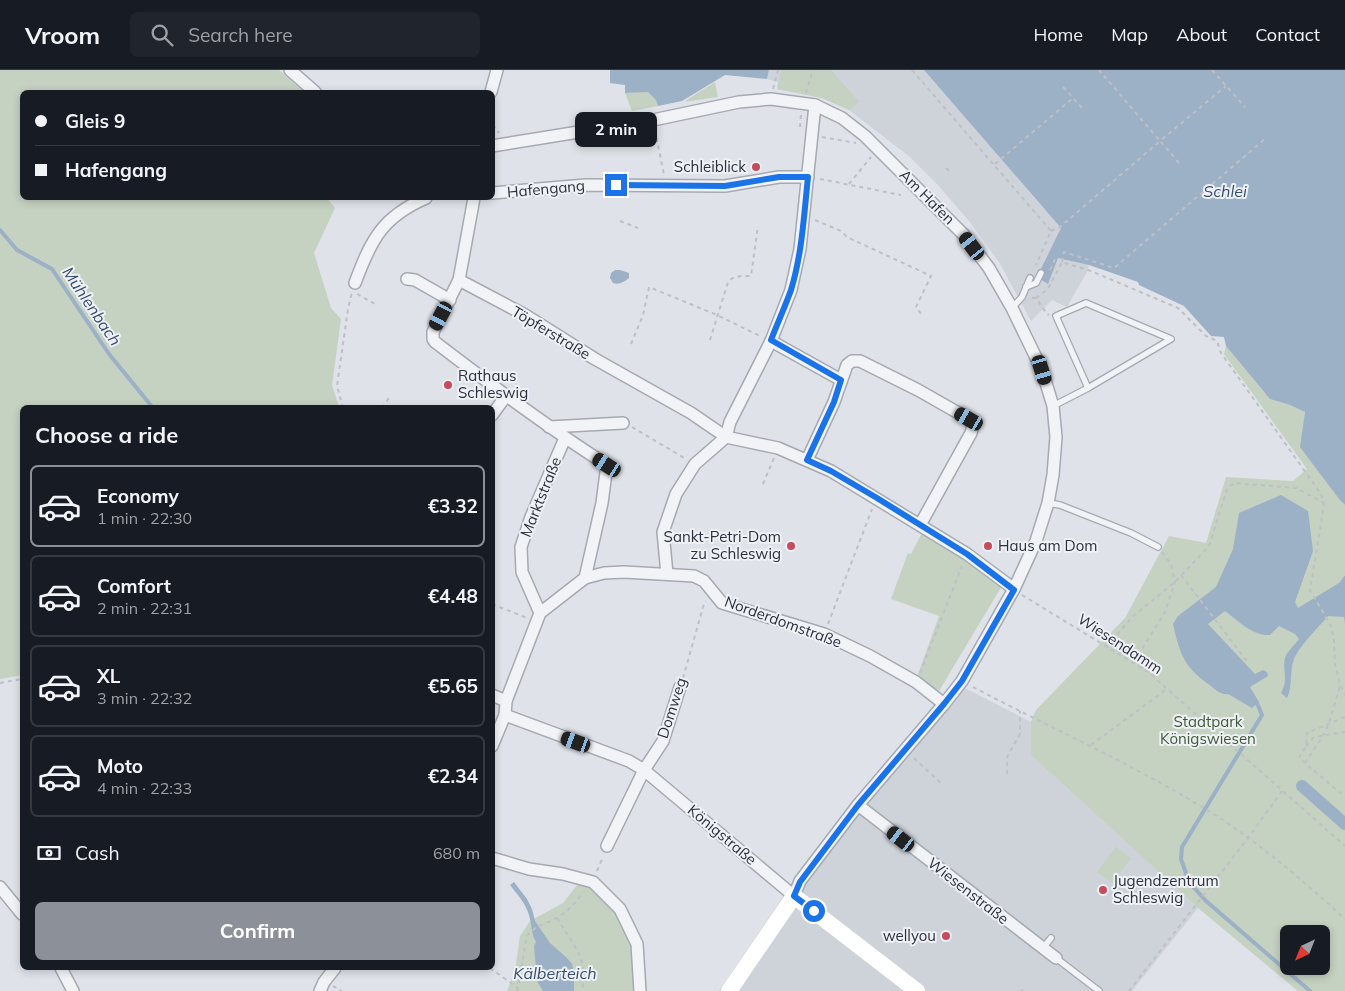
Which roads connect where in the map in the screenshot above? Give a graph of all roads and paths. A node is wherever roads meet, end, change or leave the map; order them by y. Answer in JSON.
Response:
{"nodes":[{"id":1,"x":290,"y":70,"type":"edge"},
{"id":2,"x":497,"y":70,"type":"edge"},
{"id":3,"x":778,"y":70,"type":"edge"},
{"id":4,"x":912,"y":70,"type":"edge"},
{"id":5,"x":1099,"y":70,"type":"edge"},
{"id":6,"x":1212,"y":70,"type":"edge"},
{"id":7,"x":1226,"y":86,"type":"junction"},
{"id":8,"x":1063,"y":87,"type":"dead end"},
{"id":9,"x":313,"y":90,"type":"edge"},
{"id":10,"x":492,"y":90,"type":"edge"},
{"id":11,"x":771,"y":98,"type":"junction"},
{"id":12,"x":1073,"y":98,"type":"junction"},
{"id":13,"x":815,"y":105,"type":"junction"},
{"id":14,"x":1245,"y":107,"type":"dead end"},
{"id":15,"x":1084,"y":110,"type":"dead end"},
{"id":16,"x":653,"y":120,"type":"junction"},
{"id":17,"x":812,"y":135,"type":"junction"},
{"id":18,"x":865,"y":136,"type":"junction"},
{"id":19,"x":1266,"y":138,"type":"dead end"},
{"id":20,"x":1160,"y":141,"type":"junction"},
{"id":21,"x":495,"y":146,"type":"edge"},
{"id":22,"x":878,"y":148,"type":"junction"},
{"id":23,"x":1179,"y":163,"type":"dead end"},
{"id":24,"x":994,"y":164,"type":"junction"},
{"id":25,"x":946,"y":168,"type":"dead end"},
{"id":26,"x":950,"y":172,"type":"dead end"},
{"id":27,"x":808,"y":177,"type":"junction"},
{"id":28,"x":849,"y":184,"type":"junction"},
{"id":29,"x":666,"y":186,"type":"junction"},
{"id":30,"x":495,"y":193,"type":"edge"},
{"id":31,"x":901,"y":195,"type":"dead end"},
{"id":32,"x":421,"y":200,"type":"edge"},
{"id":33,"x":474,"y":200,"type":"edge"},
{"id":34,"x":804,"y":214,"type":"junction"},
{"id":35,"x":620,"y":221,"type":"dead end"},
{"id":36,"x":758,"y":226,"type":"dead end"},
{"id":37,"x":638,"y":228,"type":"dead end"},
{"id":38,"x":1051,"y":232,"type":"junction"},
{"id":39,"x":1062,"y":262,"type":"junction"},
{"id":40,"x":1041,"y":273,"type":"dead end"},
{"id":41,"x":1030,"y":278,"type":"joint"},
{"id":42,"x":408,"y":279,"type":"dead end"},
{"id":43,"x":459,"y":280,"type":"junction"},
{"id":44,"x":355,"y":283,"type":"dead end"},
{"id":45,"x":1026,"y":286,"type":"junction"},
{"id":46,"x":1022,"y":298,"type":"junction"},
{"id":47,"x":1036,"y":298,"type":"junction"},
{"id":48,"x":450,"y":300,"type":"junction"},
{"id":49,"x":375,"y":304,"type":"dead end"},
{"id":50,"x":1012,"y":308,"type":"junction"},
{"id":51,"x":717,"y":315,"type":"junction"},
{"id":52,"x":922,"y":315,"type":"dead end"},
{"id":53,"x":1056,"y":316,"type":"junction"},
{"id":54,"x":710,"y":340,"type":"dead end"},
{"id":55,"x":771,"y":340,"type":"junction"},
{"id":56,"x":631,"y":344,"type":"dead end"},
{"id":57,"x":841,"y":380,"type":"junction"},
{"id":58,"x":1088,"y":388,"type":"junction"},
{"id":59,"x":391,"y":395,"type":"dead end"},
{"id":60,"x":506,"y":396,"type":"junction"},
{"id":61,"x":342,"y":405,"type":"edge"},
{"id":62,"x":384,"y":405,"type":"edge"},
{"id":63,"x":1053,"y":406,"type":"junction"},
{"id":64,"x":495,"y":411,"type":"edge"},
{"id":65,"x":623,"y":423,"type":"joint"},
{"id":66,"x":549,"y":427,"type":"junction"},
{"id":67,"x":726,"y":437,"type":"junction"},
{"id":68,"x":565,"y":438,"type":"junction"},
{"id":69,"x":778,"y":448,"type":"junction"},
{"id":70,"x":807,"y":460,"type":"junction"},
{"id":71,"x":695,"y":464,"type":"junction"},
{"id":72,"x":762,"y":484,"type":"dead end"},
{"id":73,"x":877,"y":498,"type":"junction"},
{"id":74,"x":1324,"y":503,"type":"junction"},
{"id":75,"x":1048,"y":504,"type":"junction"},
{"id":76,"x":920,"y":525,"type":"junction"},
{"id":77,"x":1158,"y":546,"type":"joint"},
{"id":78,"x":967,"y":554,"type":"junction"},
{"id":79,"x":667,"y":574,"type":"junction"},
{"id":80,"x":1181,"y":575,"type":"junction"},
{"id":81,"x":585,"y":578,"type":"junction"},
{"id":82,"x":1175,"y":582,"type":"junction"},
{"id":83,"x":1014,"y":590,"type":"junction"},
{"id":84,"x":712,"y":592,"type":"junction"},
{"id":85,"x":495,"y":605,"type":"edge"},
{"id":86,"x":538,"y":617,"type":"junction"},
{"id":87,"x":824,"y":634,"type":"junction"},
{"id":88,"x":1106,"y":647,"type":"junction"},
{"id":89,"x":1134,"y":662,"type":"junction"},
{"id":90,"x":1249,"y":664,"type":"dead end"},
{"id":91,"x":920,"y":671,"type":"dead end"},
{"id":92,"x":20,"y":678,"type":"edge"},
{"id":93,"x":962,"y":681,"type":"junction"},
{"id":94,"x":0,"y":683,"type":"edge"},
{"id":95,"x":1340,"y":685,"type":"junction"},
{"id":96,"x":680,"y":687,"type":"joint"},
{"id":97,"x":1167,"y":689,"type":"junction"},
{"id":98,"x":1345,"y":695,"type":"edge"},
{"id":99,"x":495,"y":696,"type":"edge"},
{"id":100,"x":506,"y":701,"type":"junction"},
{"id":101,"x":944,"y":704,"type":"junction"},
{"id":102,"x":1020,"y":711,"type":"junction"},
{"id":103,"x":505,"y":715,"type":"junction"},
{"id":104,"x":1345,"y":717,"type":"edge"},
{"id":105,"x":1329,"y":723,"type":"junction"},
{"id":106,"x":1345,"y":732,"type":"edge"},
{"id":107,"x":1324,"y":734,"type":"junction"},
{"id":108,"x":495,"y":739,"type":"edge"},
{"id":109,"x":1091,"y":745,"type":"junction"},
{"id":110,"x":1306,"y":746,"type":"junction"},
{"id":111,"x":905,"y":749,"type":"junction"},
{"id":112,"x":1305,"y":763,"type":"junction"},
{"id":113,"x":644,"y":770,"type":"junction"},
{"id":114,"x":1007,"y":774,"type":"dead end"},
{"id":115,"x":943,"y":785,"type":"dead end"},
{"id":116,"x":1282,"y":791,"type":"junction"},
{"id":117,"x":1345,"y":797,"type":"edge"},
{"id":118,"x":858,"y":805,"type":"junction"},
{"id":119,"x":1248,"y":838,"type":"junction"},
{"id":120,"x":606,"y":846,"type":"dead end"},
{"id":121,"x":1345,"y":846,"type":"edge"},
{"id":122,"x":495,"y":859,"type":"edge"},
{"id":123,"x":0,"y":887,"type":"edge"},
{"id":124,"x":794,"y":896,"type":"junction"},
{"id":125,"x":20,"y":912,"type":"edge"},
{"id":126,"x":1345,"y":919,"type":"edge"},
{"id":127,"x":1051,"y":938,"type":"dead end"},
{"id":128,"x":1043,"y":948,"type":"junction"},
{"id":129,"x":1056,"y":958,"type":"joint"},
{"id":130,"x":62,"y":970,"type":"edge"},
{"id":131,"x":333,"y":970,"type":"edge"},
{"id":132,"x":493,"y":970,"type":"edge"},
{"id":133,"x":518,"y":989,"type":"edge"},
{"id":134,"x":73,"y":991,"type":"edge"},
{"id":135,"x":320,"y":991,"type":"edge"},
{"id":136,"x":583,"y":991,"type":"edge"},
{"id":137,"x":640,"y":991,"type":"edge"},
{"id":138,"x":728,"y":991,"type":"edge"},
{"id":139,"x":918,"y":991,"type":"edge"},
{"id":140,"x":1098,"y":991,"type":"edge"},
{"id":141,"x":1129,"y":991,"type":"edge"}],
"edges":[{"from":1,"to":9,"type":"street"},
{"from":2,"to":10,"type":"street"},
{"from":3,"to":11,"type":"path"},
{"from":4,"to":24,"type":"path"},
{"from":5,"to":20,"type":"path"},
{"from":6,"to":7,"type":"path"},
{"from":7,"to":14,"type":"path"},
{"from":7,"to":20,"type":"path"},
{"from":8,"to":12,"type":"path"},
{"from":11,"to":13,"type":"street","name":"Am Hafen"},
{"from":11,"to":16,"type":"street","name":"Am Hafen"},
{"from":12,"to":15,"type":"path"},
{"from":12,"to":24,"type":"path"},
{"from":13,"to":17,"type":"street"},
{"from":13,"to":18,"type":"street","name":"Am Hafen"},
{"from":16,"to":21,"type":"street","name":"Am Hafen"},
{"from":16,"to":29,"type":"path"},
{"from":17,"to":18,"type":"path"},
{"from":17,"to":27,"type":"street"},
{"from":18,"to":22,"type":"street","name":"Am Hafen"},
{"from":19,"to":39,"type":"path"},
{"from":20,"to":23,"type":"path"},
{"from":20,"to":38,"type":"path"},
{"from":22,"to":28,"type":"path"},
{"from":22,"to":50,"type":"street","name":"Am Hafen"},
{"from":24,"to":38,"type":"path"},
{"from":25,"to":26,"type":"path"},
{"from":27,"to":28,"type":"path"},
{"from":27,"to":29,"type":"street","name":"Hafengang"},
{"from":27,"to":34,"type":"street"},
{"from":28,"to":31,"type":"path"},
{"from":29,"to":30,"type":"street","name":"Hafengang"},
{"from":32,"to":44,"type":"street"},
{"from":33,"to":43,"type":"street"},
{"from":34,"to":52,"type":"path"},
{"from":34,"to":55,"type":"street"},
{"from":35,"to":37,"type":"path"},
{"from":36,"to":51,"type":"path"},
{"from":38,"to":41,"type":"path"},
{"from":39,"to":47,"type":"path"},
{"from":39,"to":74,"type":"path"},
{"from":40,"to":45,"type":"lane"},
{"from":41,"to":45,"type":"lane"},
{"from":42,"to":48,"type":"street"},
{"from":43,"to":48,"type":"street"},
{"from":43,"to":67,"type":"street","name":"Töpferstraße"},
{"from":45,"to":46,"type":"lane"},
{"from":46,"to":47,"type":"path"},
{"from":46,"to":50,"type":"lane"},
{"from":47,"to":53,"type":"path"},
{"from":48,"to":60,"type":"street"},
{"from":49,"to":61,"type":"path"},
{"from":50,"to":63,"type":"street","name":"Am Hafen"},
{"from":51,"to":54,"type":"path"},
{"from":51,"to":55,"type":"path"},
{"from":51,"to":56,"type":"path"},
{"from":53,"to":58,"type":"lane"},
{"from":53,"to":58,"type":"lane"},
{"from":55,"to":57,"type":"street"},
{"from":55,"to":67,"type":"street"},
{"from":57,"to":70,"type":"street"},
{"from":57,"to":76,"type":"street"},
{"from":58,"to":63,"type":"lane"},
{"from":59,"to":62,"type":"path"},
{"from":60,"to":64,"type":"street"},
{"from":60,"to":66,"type":"street"},
{"from":63,"to":75,"type":"street","name":"Am Hafen"},
{"from":65,"to":66,"type":"street"},
{"from":65,"to":71,"type":"path"},
{"from":66,"to":68,"type":"street"},
{"from":67,"to":69,"type":"street"},
{"from":67,"to":71,"type":"street"},
{"from":68,"to":81,"type":"street"},
{"from":68,"to":86,"type":"street","name":"Marktstraße"},
{"from":69,"to":70,"type":"street"},
{"from":69,"to":72,"type":"path"},
{"from":70,"to":73,"type":"street"},
{"from":71,"to":79,"type":"street"},
{"from":73,"to":76,"type":"street"},
{"from":73,"to":87,"type":"path"},
{"from":74,"to":80,"type":"path"},
{"from":74,"to":95,"type":"path"},
{"from":75,"to":77,"type":"lane"},
{"from":75,"to":83,"type":"street","name":"Am Hafen"},
{"from":76,"to":78,"type":"street"},
{"from":77,"to":82,"type":"path"},
{"from":78,"to":83,"type":"street"},
{"from":78,"to":91,"type":"path"},
{"from":79,"to":81,"type":"street","name":"Norderdomstraße"},
{"from":79,"to":84,"type":"street","name":"Norderdomstraße"},
{"from":80,"to":82,"type":"path"},
{"from":80,"to":90,"type":"path"},
{"from":81,"to":86,"type":"street"},
{"from":82,"to":88,"type":"path"},
{"from":82,"to":89,"type":"path"},
{"from":83,"to":88,"type":"path","name":"Wiesendamm"},
{"from":83,"to":93,"type":"street","name":"Am Hafen"},
{"from":84,"to":87,"type":"street","name":"Norderdomstraße"},
{"from":84,"to":96,"type":"path","name":"Domweg"},
{"from":85,"to":86,"type":"path"},
{"from":86,"to":100,"type":"street"},
{"from":87,"to":101,"type":"street","name":"Norderdomstraße"},
{"from":88,"to":89,"type":"path","name":"Wiesendamm"},
{"from":89,"to":97,"type":"path","name":"Wiesendamm"},
{"from":92,"to":94,"type":"path"},
{"from":93,"to":101,"type":"street","name":"Am Hafen"},
{"from":93,"to":102,"type":"path"},
{"from":95,"to":98,"type":"path"},
{"from":95,"to":105,"type":"path"},
{"from":96,"to":113,"type":"street","name":"Domweg"},
{"from":97,"to":109,"type":"path"},
{"from":97,"to":116,"type":"path","name":"Wiesendamm"},
{"from":99,"to":100,"type":"street"},
{"from":100,"to":103,"type":"street"},
{"from":101,"to":111,"type":"street","name":"Am Hafen"},
{"from":102,"to":109,"type":"path"},
{"from":102,"to":114,"type":"path"},
{"from":103,"to":108,"type":"street"},
{"from":103,"to":113,"type":"street","name":"Königstraße"},
{"from":104,"to":105,"type":"path"},
{"from":105,"to":107,"type":"path"},
{"from":105,"to":110,"type":"path"},
{"from":106,"to":107,"type":"path"},
{"from":107,"to":110,"type":"path"},
{"from":107,"to":112,"type":"path"},
{"from":109,"to":119,"type":"path"},
{"from":110,"to":112,"type":"path"},
{"from":111,"to":115,"type":"path"},
{"from":111,"to":118,"type":"street","name":"Am Hafen"},
{"from":112,"to":117,"type":"path"},
{"from":113,"to":120,"type":"street","name":"Domweg"},
{"from":113,"to":124,"type":"street","name":"Königstraße"},
{"from":116,"to":119,"type":"path"},
{"from":116,"to":121,"type":"path"},
{"from":118,"to":124,"type":"street","name":"Am Hafen"},
{"from":118,"to":128,"type":"street","name":"Wiesenstraße"},
{"from":119,"to":126,"type":"path"},
{"from":119,"to":141,"type":"path"},
{"from":122,"to":137,"type":"street"},
{"from":123,"to":125,"type":"street"},
{"from":124,"to":138,"type":"street"},
{"from":124,"to":139,"type":"street","name":"Königstraße"},
{"from":127,"to":128,"type":"lane"},
{"from":128,"to":129,"type":"street","name":"Wiesenstraße"},
{"from":129,"to":140,"type":"lane"},
{"from":130,"to":134,"type":"street"},
{"from":131,"to":135,"type":"street"},
{"from":132,"to":133,"type":"path"},
{"from":133,"to":136,"type":"path"}]}
